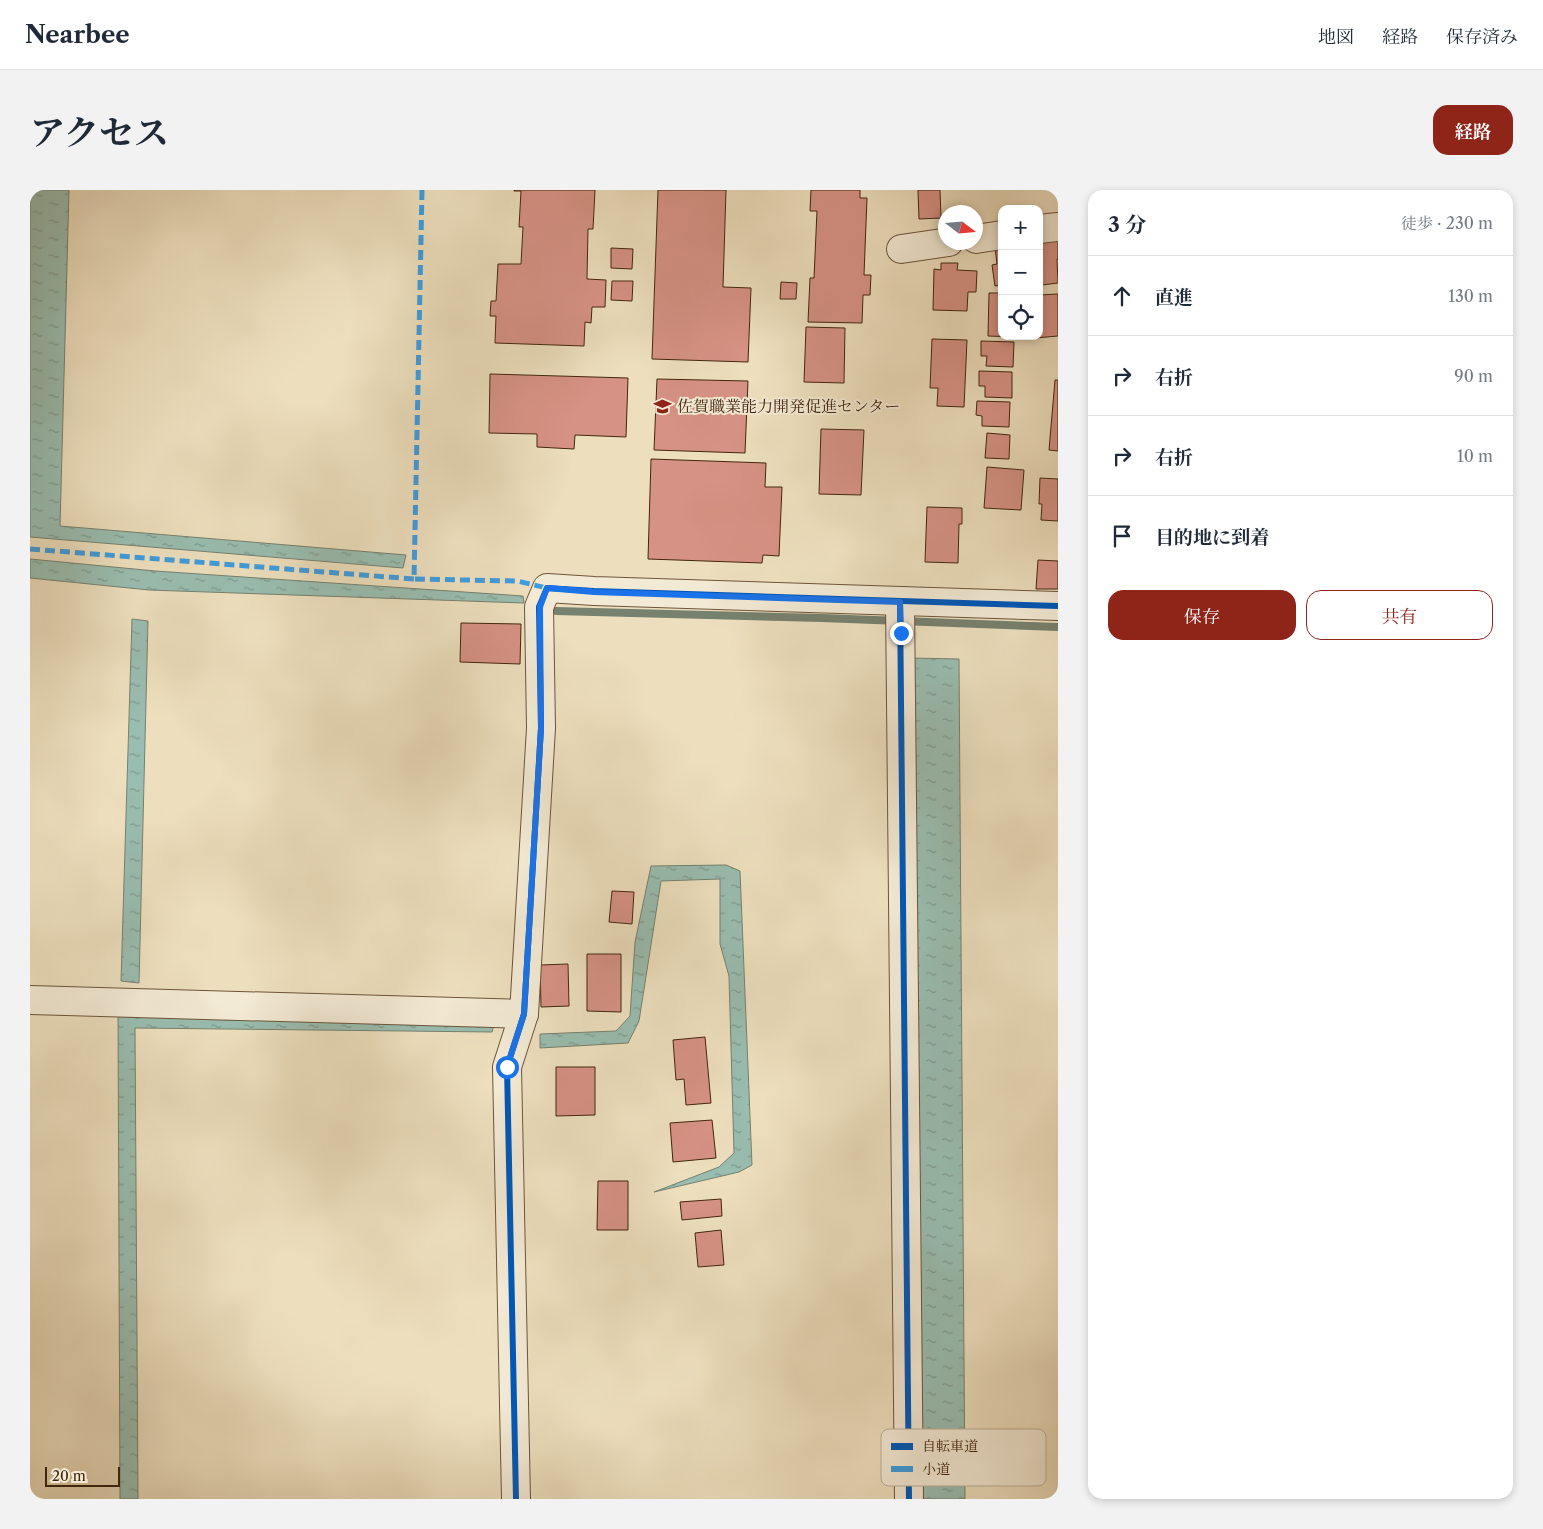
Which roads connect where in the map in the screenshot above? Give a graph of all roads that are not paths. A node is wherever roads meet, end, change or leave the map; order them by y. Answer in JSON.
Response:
{"nodes":[{"id":1,"x":1058,"y":227,"type":"edge"},
{"id":2,"x":1043,"y":229,"type":"edge"},
{"id":3,"x":998,"y":236,"type":"edge"},
{"id":4,"x":983,"y":238,"type":"edge"},
{"id":5,"x":938,"y":244,"type":"edge"},
{"id":6,"x":901,"y":249,"type":"dead end"},
{"id":7,"x":900,"y":602,"type":"junction"},
{"id":8,"x":1058,"y":606,"type":"edge"},
{"id":9,"x":30,"y":1000,"type":"edge"},
{"id":10,"x":524,"y":1014,"type":"junction"},
{"id":11,"x":908,"y":1429,"type":"edge"},
{"id":12,"x":909,"y":1486,"type":"edge"},
{"id":13,"x":516,"y":1499,"type":"edge"},
{"id":14,"x":909,"y":1499,"type":"edge"}],
"edges":[{"from":1,"to":2,"type":"street"},
{"from":3,"to":4,"type":"street"},
{"from":5,"to":6,"type":"street"},
{"from":7,"to":8,"type":"street"},
{"from":7,"to":10,"type":"street"},
{"from":7,"to":11,"type":"street"},
{"from":9,"to":10,"type":"street"},
{"from":10,"to":13,"type":"street"},
{"from":12,"to":14,"type":"street"}]}
